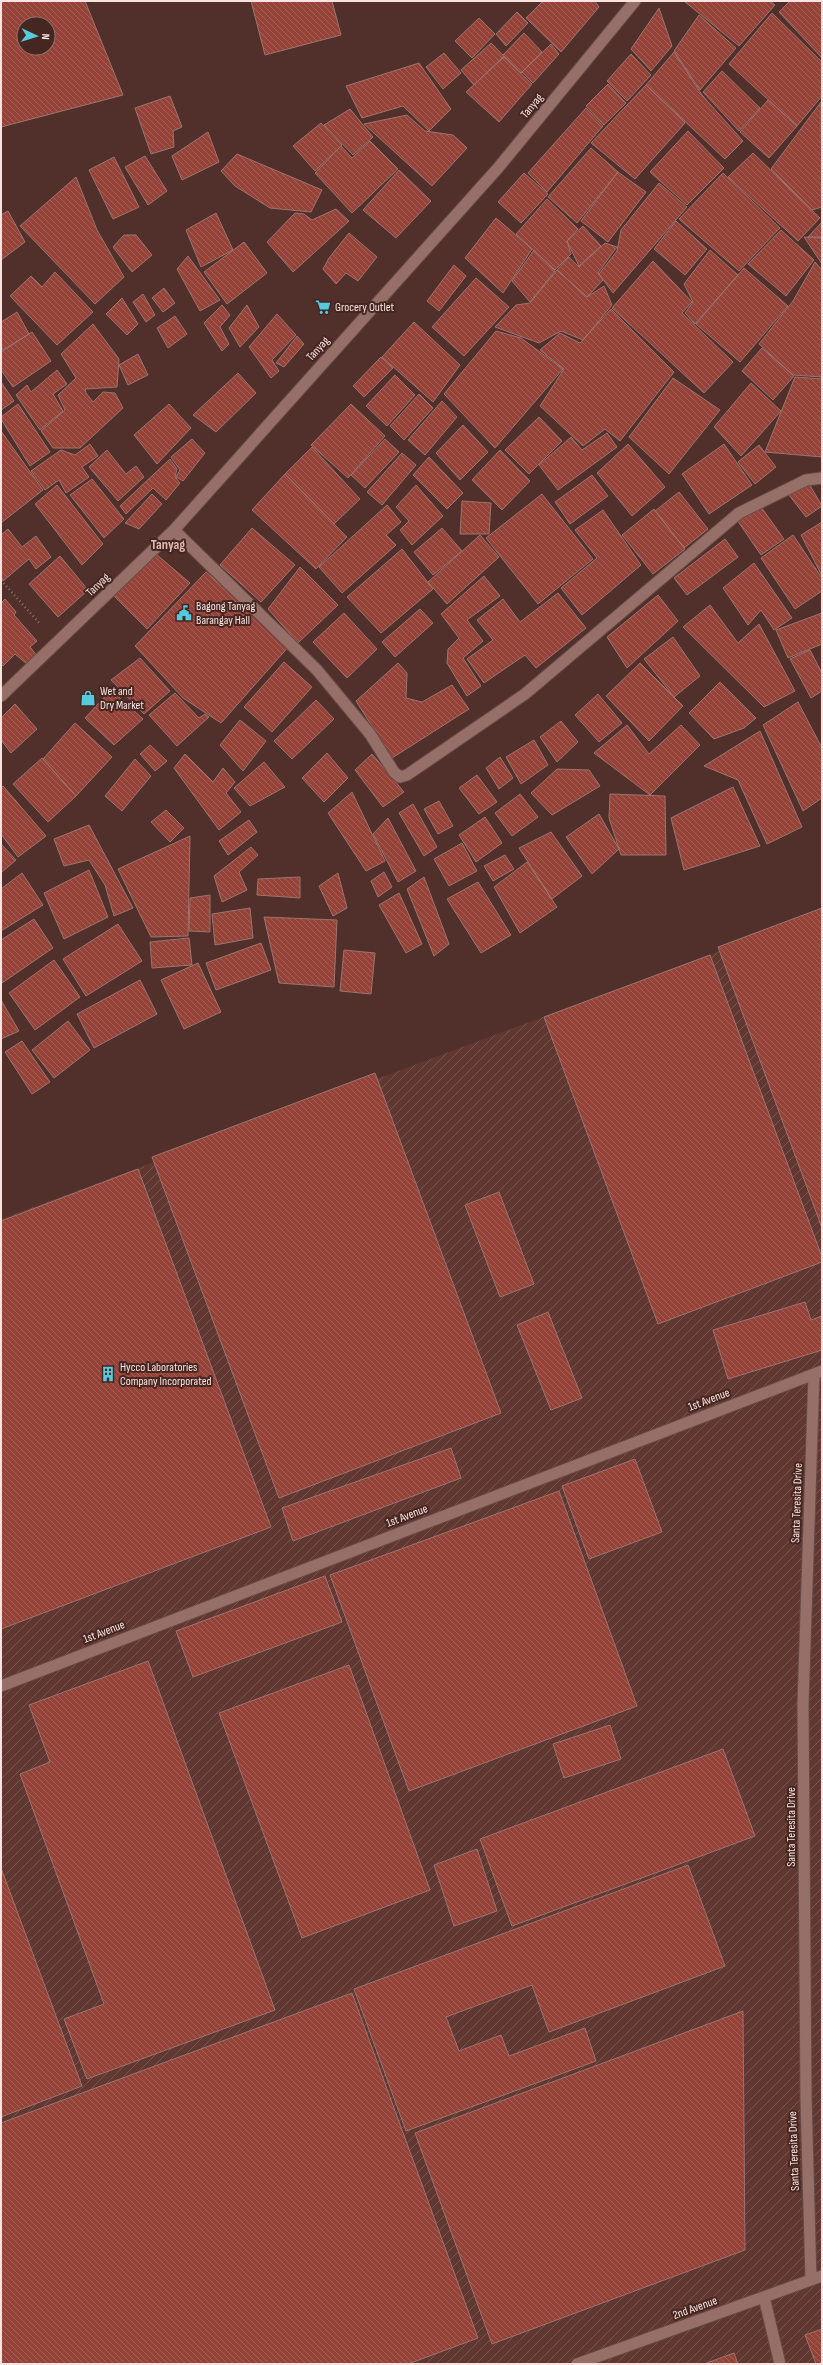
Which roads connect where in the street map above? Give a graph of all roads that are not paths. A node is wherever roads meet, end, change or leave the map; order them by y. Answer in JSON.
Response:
{"nodes":[{"id":1,"x":635,"y":1,"type":"edge"},
{"id":2,"x":822,"y":478,"type":"edge"},
{"id":3,"x":174,"y":530,"type":"junction"},
{"id":4,"x":1,"y":696,"type":"edge"},
{"id":5,"x":818,"y":1372,"type":"edge"},
{"id":6,"x":1,"y":1686,"type":"edge"},
{"id":7,"x":822,"y":2276,"type":"edge"},
{"id":8,"x":811,"y":2280,"type":"junction"},
{"id":9,"x":764,"y":2297,"type":"junction"},
{"id":10,"x":577,"y":2364,"type":"edge"},
{"id":11,"x":780,"y":2364,"type":"edge"}],
"edges":[{"from":1,"to":3,"type":"street","name":"Tanyag"},
{"from":2,"to":3,"type":"street"},
{"from":3,"to":4,"type":"street","name":"Tanyag"},
{"from":5,"to":6,"type":"street","name":"1st Avenue"},
{"from":5,"to":8,"type":"street","name":"Santa Teresita Drive"},
{"from":7,"to":8,"type":"street","name":"2nd Avenue"},
{"from":8,"to":9,"type":"street","name":"2nd Avenue"},
{"from":9,"to":10,"type":"street","name":"2nd Avenue"},
{"from":9,"to":11,"type":"street"}]}
